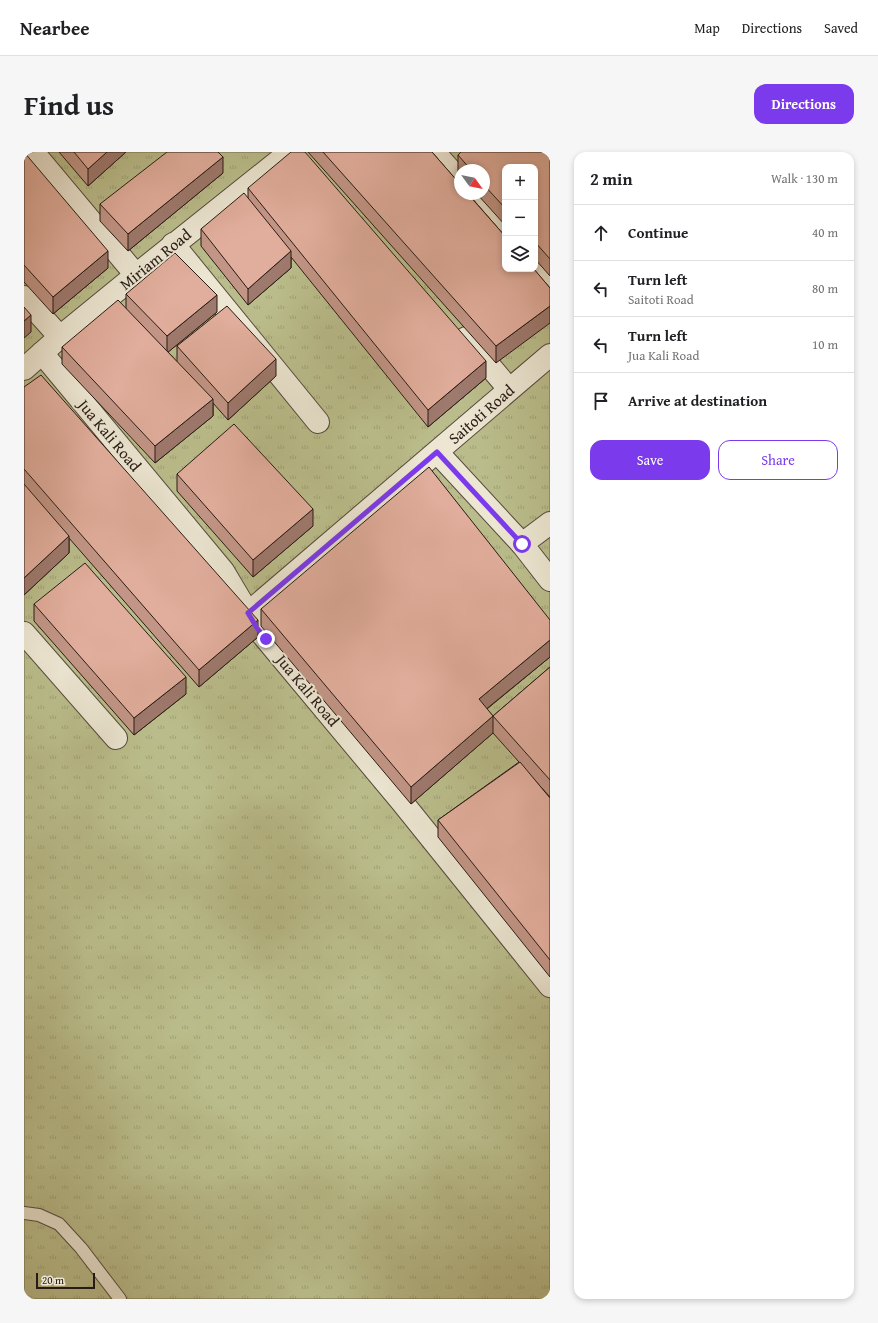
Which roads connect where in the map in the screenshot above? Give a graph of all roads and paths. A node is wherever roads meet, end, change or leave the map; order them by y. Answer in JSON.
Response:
{"nodes":[{"id":1,"x":33,"y":152,"type":"edge"},
{"id":2,"x":300,"y":154,"type":"edge"},
{"id":3,"x":476,"y":200,"type":"edge"},
{"id":4,"x":502,"y":229,"type":"edge"},
{"id":5,"x":173,"y":244,"type":"junction"},
{"id":6,"x":538,"y":269,"type":"edge"},
{"id":7,"x":136,"y":274,"type":"junction"},
{"id":8,"x":550,"y":283,"type":"edge"},
{"id":9,"x":24,"y":297,"type":"edge"},
{"id":10,"x":453,"y":324,"type":"edge"},
{"id":11,"x":60,"y":337,"type":"junction"},
{"id":12,"x":42,"y":353,"type":"junction"},
{"id":13,"x":550,"y":354,"type":"edge"},
{"id":14,"x":24,"y":369,"type":"edge"},
{"id":15,"x":509,"y":389,"type":"junction"},
{"id":16,"x":318,"y":422,"type":"dead end"},
{"id":17,"x":437,"y":452,"type":"junction"},
{"id":18,"x":550,"y":523,"type":"edge"},
{"id":19,"x":522,"y":544,"type":"junction"},
{"id":20,"x":550,"y":580,"type":"edge"},
{"id":21,"x":248,"y":613,"type":"junction"},
{"id":22,"x":24,"y":633,"type":"edge"},
{"id":23,"x":116,"y":738,"type":"dead end"},
{"id":24,"x":550,"y":986,"type":"edge"},
{"id":25,"x":24,"y":1213,"type":"edge"},
{"id":26,"x":120,"y":1299,"type":"edge"}],
"edges":[{"from":1,"to":7,"type":"street"},
{"from":2,"to":5,"type":"street","name":"Miriam Road"},
{"from":3,"to":4,"type":"street"},
{"from":5,"to":7,"type":"street","name":"Miriam Road"},
{"from":5,"to":16,"type":"street"},
{"from":6,"to":8,"type":"street"},
{"from":7,"to":11,"type":"street","name":"Miriam Road"},
{"from":9,"to":11,"type":"street"},
{"from":10,"to":15,"type":"street"},
{"from":11,"to":12,"type":"street","name":"Miriam Road"},
{"from":12,"to":14,"type":"street","name":"Miriam Road"},
{"from":12,"to":21,"type":"street","name":"Jua Kali Road"},
{"from":13,"to":15,"type":"street","name":"Saitoti Road"},
{"from":15,"to":17,"type":"street","name":"Saitoti Road"},
{"from":17,"to":19,"type":"street"},
{"from":17,"to":21,"type":"street","name":"Saitoti Road"},
{"from":18,"to":19,"type":"street"},
{"from":19,"to":20,"type":"street"},
{"from":21,"to":24,"type":"street","name":"Jua Kali Road"},
{"from":22,"to":23,"type":"street"},
{"from":25,"to":26,"type":"lane"}]}
